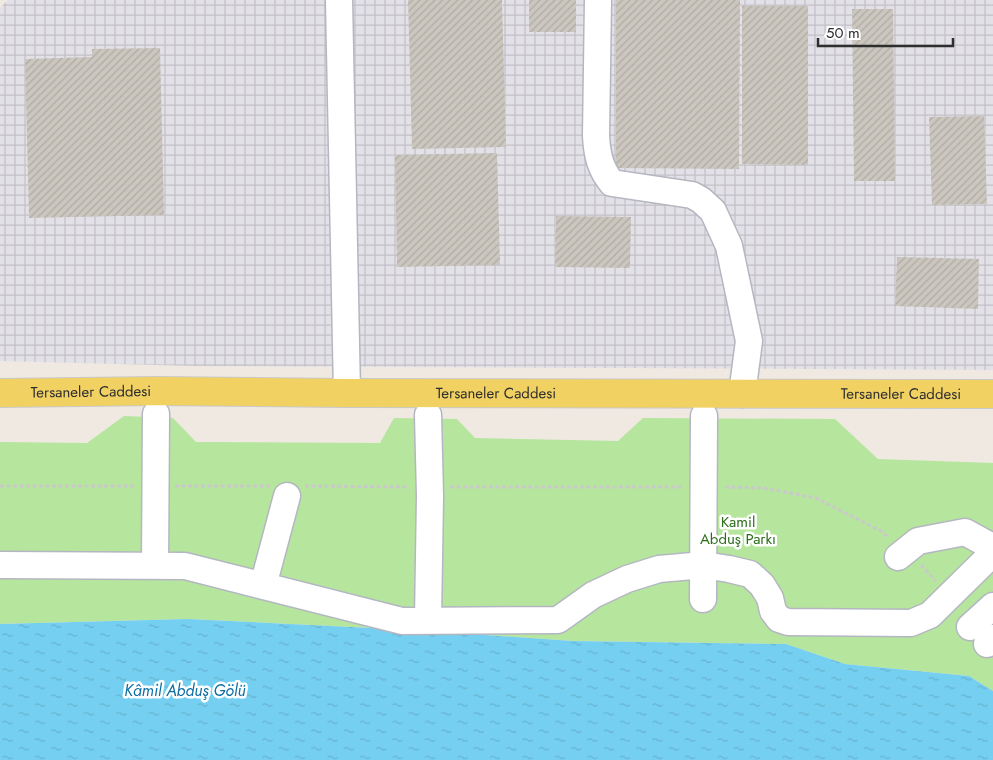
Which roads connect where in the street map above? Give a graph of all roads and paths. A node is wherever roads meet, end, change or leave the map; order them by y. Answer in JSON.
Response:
{"nodes":[{"id":1,"x":339,"y":0,"type":"edge"},
{"id":2,"x":598,"y":0,"type":"edge"},
{"id":3,"x":0,"y":393,"type":"edge"},
{"id":4,"x":347,"y":393,"type":"junction"},
{"id":5,"x":742,"y":394,"type":"junction"},
{"id":6,"x":993,"y":394,"type":"edge"},
{"id":7,"x":156,"y":414,"type":"dead end"},
{"id":8,"x":428,"y":416,"type":"dead end"},
{"id":9,"x":704,"y":416,"type":"dead end"},
{"id":10,"x":0,"y":486,"type":"edge"},
{"id":11,"x":155,"y":486,"type":"junction"},
{"id":12,"x":430,"y":486,"type":"junction"},
{"id":13,"x":704,"y":487,"type":"junction"},
{"id":14,"x":287,"y":490,"type":"junction"},
{"id":15,"x":993,"y":552,"type":"edge"},
{"id":16,"x":901,"y":554,"type":"junction"},
{"id":17,"x":0,"y":565,"type":"edge"},
{"id":18,"x":704,"y":565,"type":"junction"},
{"id":19,"x":155,"y":566,"type":"junction"},
{"id":20,"x":263,"y":586,"type":"junction"},
{"id":21,"x":950,"y":595,"type":"junction"},
{"id":22,"x":704,"y":599,"type":"dead end"},
{"id":23,"x":993,"y":606,"type":"edge"},
{"id":24,"x":428,"y":620,"type":"junction"},
{"id":25,"x":983,"y":636,"type":"edge"}],
"edges":[{"from":1,"to":4,"type":"street"},
{"from":2,"to":5,"type":"street"},
{"from":3,"to":4,"type":"main road","name":"Tersaneler Caddesi"},
{"from":4,"to":5,"type":"main road","name":"Tersaneler Caddesi"},
{"from":5,"to":6,"type":"main road","name":"Tersaneler Caddesi"},
{"from":7,"to":11,"type":"street"},
{"from":8,"to":12,"type":"street"},
{"from":9,"to":13,"type":"street"},
{"from":10,"to":11,"type":"path"},
{"from":11,"to":14,"type":"path"},
{"from":11,"to":19,"type":"street"},
{"from":12,"to":13,"type":"path"},
{"from":12,"to":14,"type":"path"},
{"from":12,"to":24,"type":"street"},
{"from":13,"to":16,"type":"path"},
{"from":13,"to":18,"type":"street"},
{"from":14,"to":20,"type":"street"},
{"from":15,"to":16,"type":"street"},
{"from":15,"to":21,"type":"street"},
{"from":16,"to":21,"type":"path"},
{"from":17,"to":19,"type":"street"},
{"from":18,"to":21,"type":"street"},
{"from":18,"to":22,"type":"street"},
{"from":18,"to":24,"type":"street"},
{"from":19,"to":20,"type":"street"},
{"from":20,"to":24,"type":"street"},
{"from":23,"to":25,"type":"street"}]}
